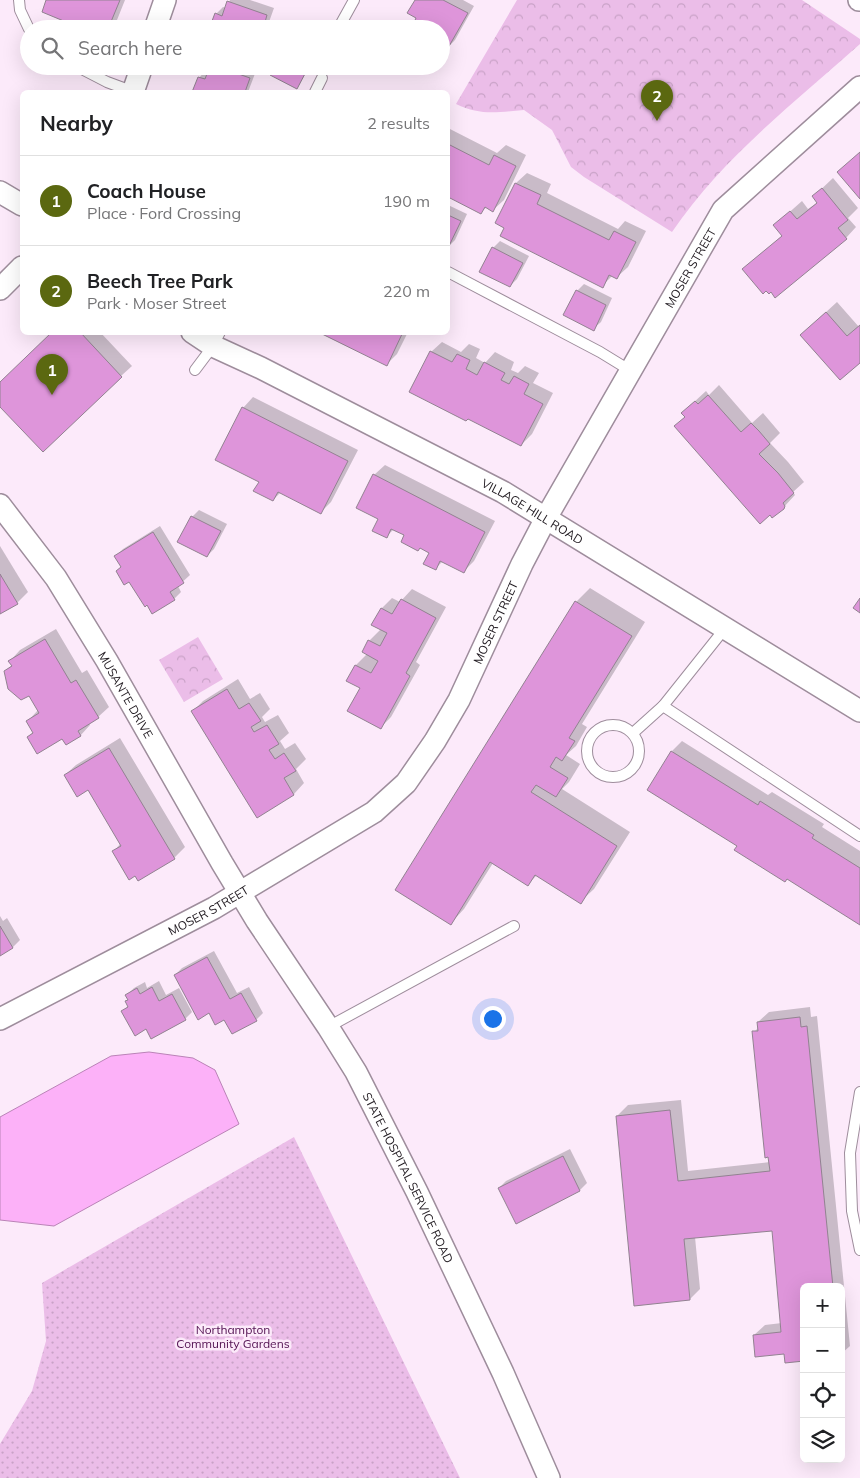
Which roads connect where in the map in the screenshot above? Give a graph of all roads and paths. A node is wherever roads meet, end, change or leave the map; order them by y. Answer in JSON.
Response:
{"nodes":[{"id":1,"x":19,"y":0,"type":"edge"},
{"id":2,"x":165,"y":0,"type":"edge"},
{"id":3,"x":354,"y":0,"type":"edge"},
{"id":4,"x":25,"y":20,"type":"edge"},
{"id":5,"x":158,"y":20,"type":"edge"},
{"id":6,"x":343,"y":20,"type":"edge"},
{"id":7,"x":93,"y":75,"type":"edge"},
{"id":8,"x":139,"y":75,"type":"edge"},
{"id":9,"x":322,"y":78,"type":"dead end"},
{"id":10,"x":860,"y":87,"type":"edge"},
{"id":11,"x":129,"y":90,"type":"edge"},
{"id":12,"x":135,"y":90,"type":"edge"},
{"id":13,"x":316,"y":90,"type":"edge"},
{"id":14,"x":0,"y":192,"type":"edge"},
{"id":15,"x":20,"y":204,"type":"edge"},
{"id":16,"x":20,"y":268,"type":"edge"},
{"id":17,"x":450,"y":273,"type":"edge"},
{"id":18,"x":0,"y":289,"type":"edge"},
{"id":19,"x":203,"y":335,"type":"edge"},
{"id":20,"x":217,"y":339,"type":"edge"},
{"id":21,"x":195,"y":370,"type":"dead end"},
{"id":22,"x":631,"y":371,"type":"junction"},
{"id":23,"x":0,"y":505,"type":"edge"},
{"id":24,"x":546,"y":518,"type":"junction"},
{"id":25,"x":726,"y":627,"type":"junction"},
{"id":26,"x":664,"y":706,"type":"junction"},
{"id":27,"x":860,"y":711,"type":"edge"},
{"id":28,"x":633,"y":732,"type":"junction"},
{"id":29,"x":860,"y":836,"type":"edge"},
{"id":30,"x":240,"y":892,"type":"junction"},
{"id":31,"x":514,"y":926,"type":"dead end"},
{"id":32,"x":0,"y":1020,"type":"edge"},
{"id":33,"x":328,"y":1027,"type":"junction"},
{"id":34,"x":860,"y":1092,"type":"edge"},
{"id":35,"x":860,"y":1250,"type":"edge"},
{"id":36,"x":549,"y":1478,"type":"edge"}],
"edges":[{"from":1,"to":4,"type":"lane"},
{"from":2,"to":5,"type":"street"},
{"from":3,"to":6,"type":"lane"},
{"from":7,"to":11,"type":"lane"},
{"from":8,"to":12,"type":"street"},
{"from":9,"to":13,"type":"lane"},
{"from":10,"to":22,"type":"street","name":"MOSER STREET"},
{"from":14,"to":15,"type":"street"},
{"from":16,"to":18,"type":"street"},
{"from":17,"to":22,"type":"lane"},
{"from":19,"to":20,"type":"street","name":"VILLAGE HILL ROAD"},
{"from":20,"to":21,"type":"lane"},
{"from":20,"to":24,"type":"street","name":"VILLAGE HILL ROAD"},
{"from":22,"to":24,"type":"street","name":"MOSER STREET"},
{"from":23,"to":30,"type":"street","name":"MUSANTE DRIVE"},
{"from":24,"to":25,"type":"street","name":"VILLAGE HILL ROAD"},
{"from":24,"to":30,"type":"street","name":"MOSER STREET"},
{"from":25,"to":26,"type":"lane"},
{"from":25,"to":27,"type":"street","name":"VILLAGE HILL ROAD"},
{"from":26,"to":28,"type":"lane"},
{"from":26,"to":29,"type":"lane"},
{"from":28,"to":28,"type":"lane"},
{"from":30,"to":32,"type":"street","name":"MOSER STREET"},
{"from":30,"to":33,"type":"street","name":"STATE HOSPITAL SERVICE ROAD"},
{"from":31,"to":33,"type":"lane"},
{"from":33,"to":36,"type":"street","name":"STATE HOSPITAL SERVICE ROAD"},
{"from":34,"to":35,"type":"lane"}]}
